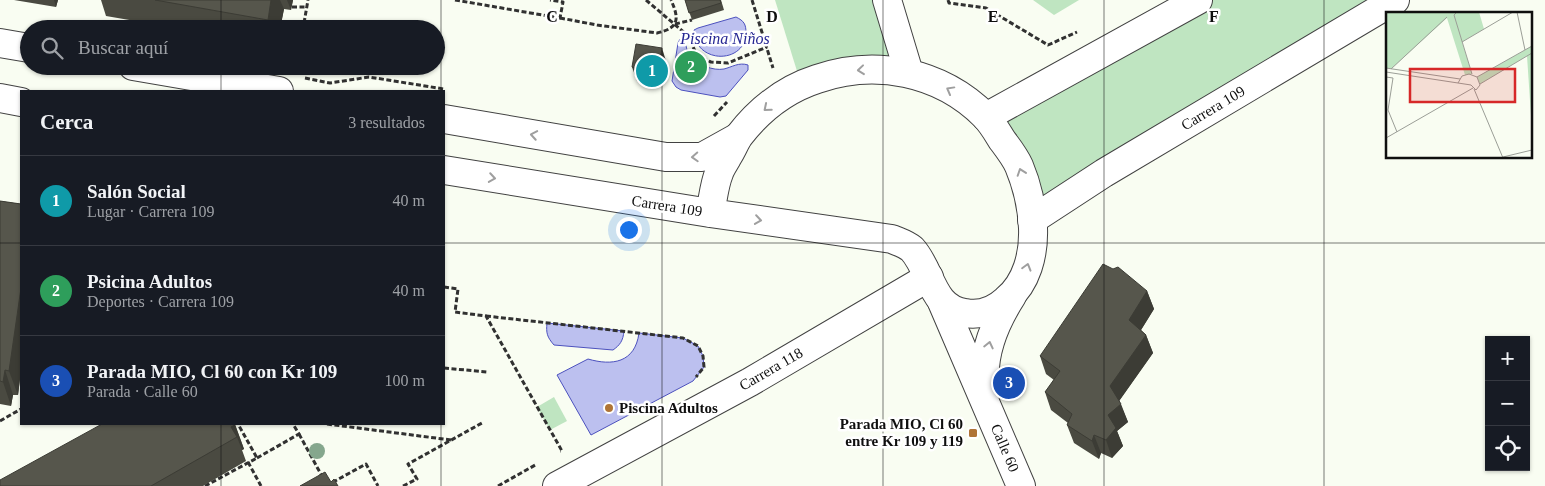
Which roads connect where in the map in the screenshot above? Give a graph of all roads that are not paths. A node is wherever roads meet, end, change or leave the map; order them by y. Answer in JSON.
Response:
{"nodes":[{"id":1,"x":887,"y":0,"type":"edge"},
{"id":2,"x":1198,"y":0,"type":"edge"},
{"id":3,"x":1395,"y":0,"type":"edge"},
{"id":4,"x":0,"y":44,"type":"edge"},
{"id":5,"x":20,"y":47,"type":"edge"},
{"id":6,"x":909,"y":73,"type":"junction"},
{"id":7,"x":207,"y":75,"type":"edge"},
{"id":8,"x":290,"y":85,"type":"edge"},
{"id":9,"x":0,"y":98,"type":"edge"},
{"id":10,"x":20,"y":102,"type":"edge"},
{"id":11,"x":986,"y":117,"type":"junction"},
{"id":12,"x":445,"y":119,"type":"edge"},
{"id":13,"x":738,"y":137,"type":"junction"},
{"id":14,"x":445,"y":170,"type":"edge"},
{"id":15,"x":710,"y":213,"type":"junction"},
{"id":16,"x":1032,"y":220,"type":"junction"},
{"id":17,"x":929,"y":277,"type":"junction"},
{"id":18,"x":1014,"y":294,"type":"junction"},
{"id":19,"x":942,"y":302,"type":"junction"},
{"id":20,"x":989,"y":410,"type":"junction"},
{"id":21,"x":557,"y":486,"type":"edge"},
{"id":22,"x":1021,"y":486,"type":"edge"}],
"edges":[{"from":1,"to":6,"type":"street"},
{"from":2,"to":11,"type":"street"},
{"from":3,"to":16,"type":"street","name":"Carrera 109"},
{"from":4,"to":5,"type":"street"},
{"from":11,"to":6,"type":"street","one_way":true},
{"from":6,"to":13,"type":"street","one_way":true},
{"from":7,"to":8,"type":"street"},
{"from":9,"to":10,"type":"street"},
{"from":16,"to":11,"type":"street","one_way":true},
{"from":13,"to":12,"type":"street","one_way":true},
{"from":13,"to":15,"type":"street"},
{"from":14,"to":15,"type":"street","name":"Carrera 109","one_way":true},
{"from":15,"to":17,"type":"street","name":"Carrera 109","one_way":true},
{"from":18,"to":16,"type":"street","one_way":true},
{"from":17,"to":19,"type":"street","name":"Carrera 109"},
{"from":17,"to":21,"type":"street","name":"Carrera 118"},
{"from":18,"to":19,"type":"street"},
{"from":20,"to":18,"type":"street","one_way":true},
{"from":19,"to":20,"type":"street","name":"Carrera 109"},
{"from":20,"to":22,"type":"street","name":"Calle 60"}]}
